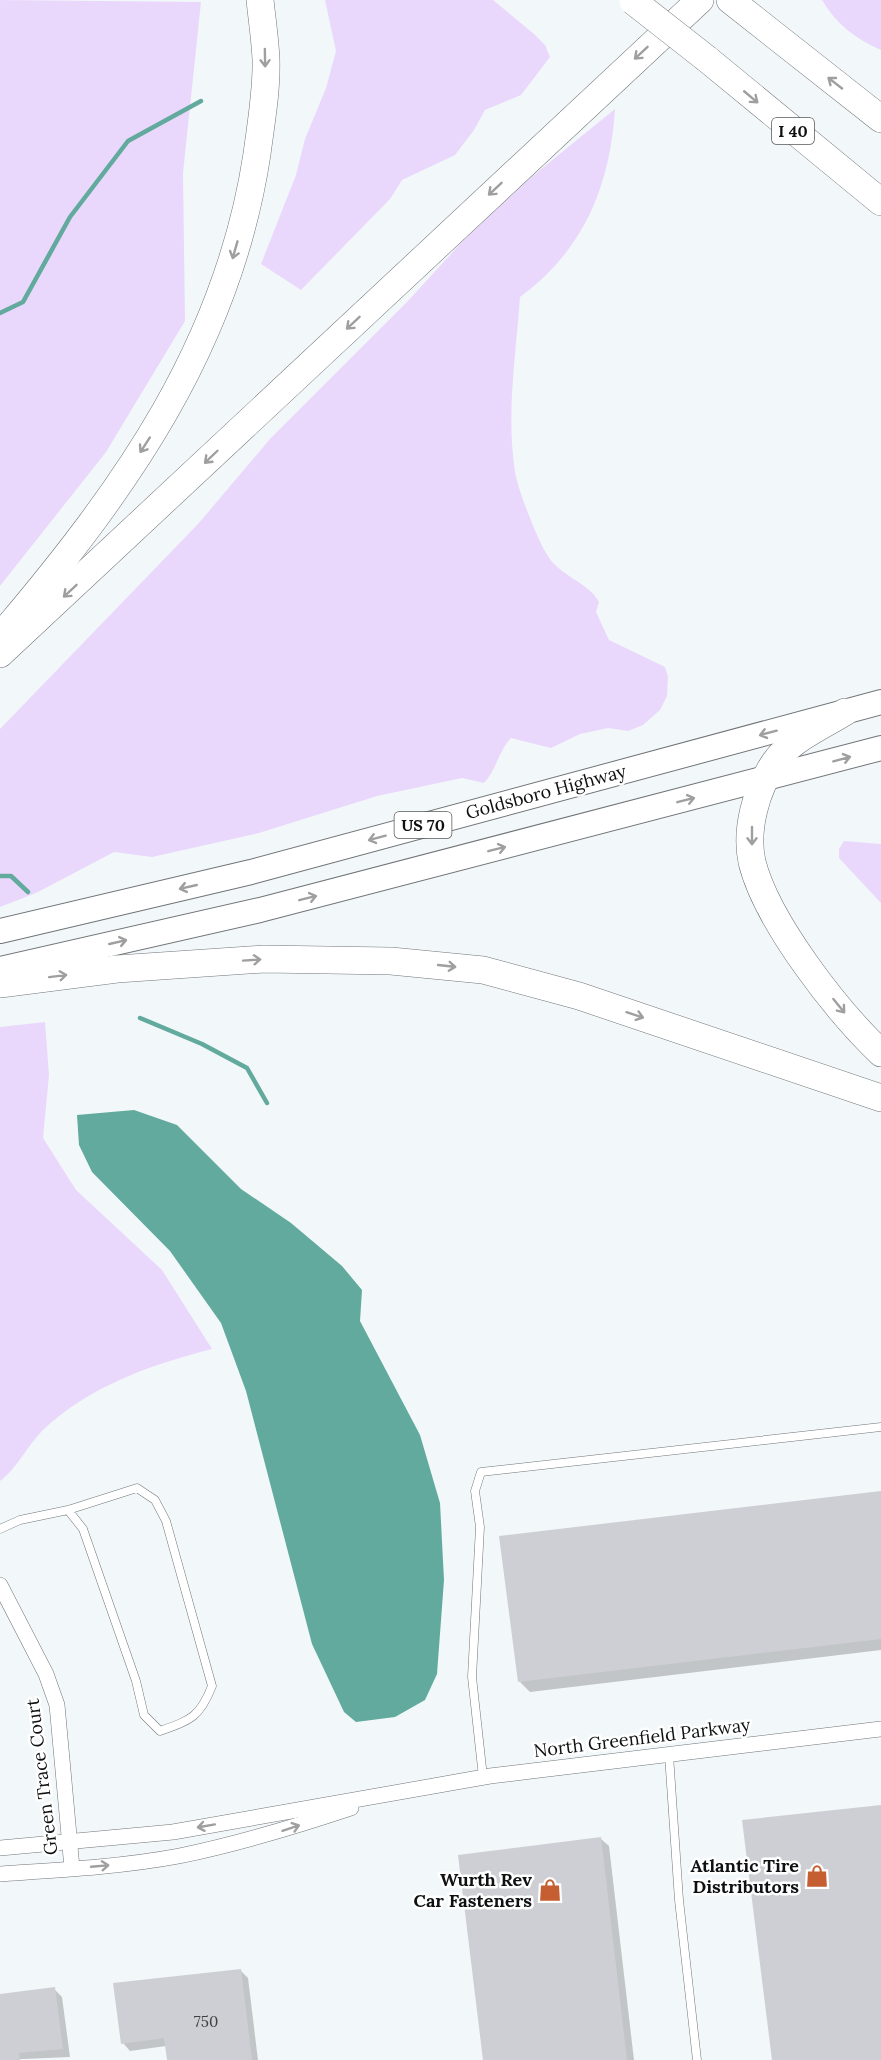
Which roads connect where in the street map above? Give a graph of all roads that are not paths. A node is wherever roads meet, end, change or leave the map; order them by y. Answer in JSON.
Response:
{"nodes":[{"id":1,"x":260,"y":0,"type":"edge"},
{"id":2,"x":700,"y":0,"type":"edge"},
{"id":3,"x":730,"y":0,"type":"edge"},
{"id":4,"x":633,"y":1,"type":"edge"},
{"id":5,"x":881,"y":119,"type":"edge"},
{"id":6,"x":881,"y":202,"type":"edge"},
{"id":7,"x":0,"y":637,"type":"edge"},
{"id":8,"x":0,"y":654,"type":"edge"},
{"id":9,"x":881,"y":702,"type":"edge"},
{"id":10,"x":844,"y":712,"type":"junction"},
{"id":11,"x":881,"y":748,"type":"edge"},
{"id":12,"x":765,"y":780,"type":"junction"},
{"id":13,"x":0,"y":931,"type":"edge"},
{"id":14,"x":0,"y":969,"type":"edge"},
{"id":15,"x":0,"y":984,"type":"edge"},
{"id":16,"x":881,"y":1053,"type":"edge"},
{"id":17,"x":881,"y":1098,"type":"edge"},
{"id":18,"x":881,"y":1427,"type":"edge"},
{"id":19,"x":68,"y":1510,"type":"junction"},
{"id":20,"x":0,"y":1530,"type":"edge"},
{"id":21,"x":0,"y":1585,"type":"edge"},
{"id":22,"x":4,"y":1603,"type":"edge"},
{"id":23,"x":881,"y":1729,"type":"edge"},
{"id":24,"x":669,"y":1755,"type":"junction"},
{"id":25,"x":483,"y":1777,"type":"junction"},
{"id":26,"x":408,"y":1789,"type":"junction"},
{"id":27,"x":70,"y":1841,"type":"junction"},
{"id":28,"x":0,"y":1848,"type":"edge"},
{"id":29,"x":72,"y":1868,"type":"junction"},
{"id":30,"x":0,"y":1874,"type":"edge"},
{"id":31,"x":697,"y":2060,"type":"edge"}],
"edges":[{"from":1,"to":7,"type":"highway","one_way":true},
{"from":2,"to":8,"type":"highway","one_way":true},
{"from":5,"to":3,"type":"highway","one_way":true},
{"from":4,"to":6,"type":"highway","number":"I 40","one_way":true,"bridge":true},
{"from":9,"to":10,"type":"main road","name":"Goldsboro Highway","number":"US 70"},
{"from":10,"to":12,"type":"highway"},
{"from":10,"to":13,"type":"main road","name":"Goldsboro Highway","number":"US 70","one_way":true},
{"from":12,"to":11,"type":"main road","number":"US 70","one_way":true},
{"from":14,"to":12,"type":"main road","number":"US 70","one_way":true},
{"from":12,"to":16,"type":"highway","one_way":true},
{"from":15,"to":17,"type":"highway","one_way":true},
{"from":18,"to":25,"type":"lane"},
{"from":19,"to":19,"type":"lane"},
{"from":19,"to":20,"type":"lane"},
{"from":21,"to":22,"type":"street","name":"Green Trace Court"},
{"from":22,"to":27,"type":"street","name":"Green Trace Court"},
{"from":23,"to":24,"type":"street","name":"North Greenfield Parkway"},
{"from":24,"to":25,"type":"street","name":"North Greenfield Parkway"},
{"from":24,"to":31,"type":"lane"},
{"from":25,"to":26,"type":"street","name":"North Greenfield Parkway"},
{"from":26,"to":27,"type":"street","name":"North Greenfield Parkway","one_way":true},
{"from":29,"to":26,"type":"street","name":"North Greenfield Parkway","one_way":true},
{"from":27,"to":28,"type":"street","name":"North Greenfield Parkway"},
{"from":27,"to":29,"type":"street","name":"Green Trace Court"},
{"from":29,"to":30,"type":"street","name":"North Greenfield Parkway"}]}
